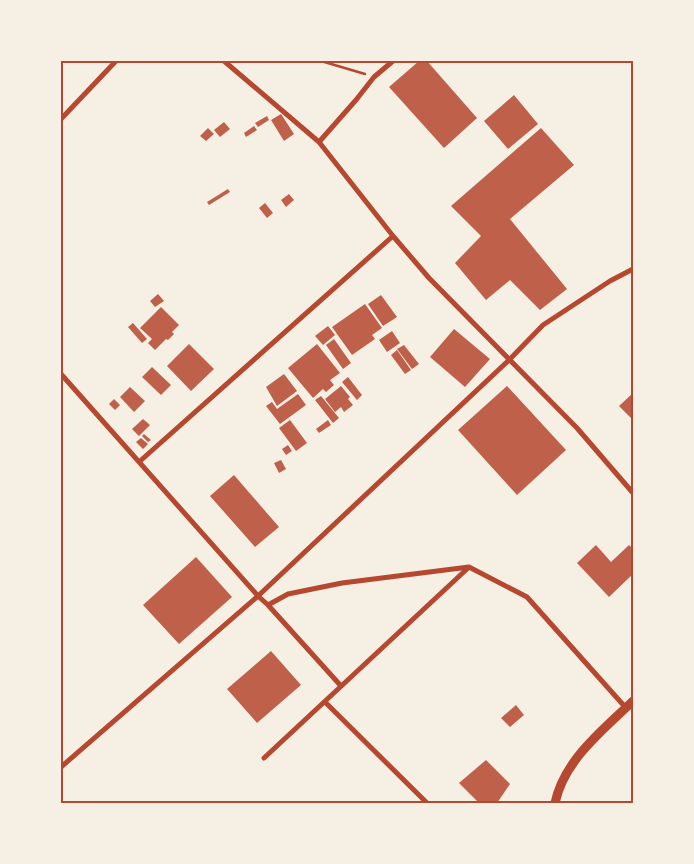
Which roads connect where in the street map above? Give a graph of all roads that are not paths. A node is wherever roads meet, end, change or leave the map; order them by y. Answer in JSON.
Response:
{"nodes":[{"id":1,"x":116,"y":61,"type":"edge"},
{"id":2,"x":224,"y":61,"type":"edge"},
{"id":3,"x":393,"y":61,"type":"edge"},
{"id":4,"x":61,"y":119,"type":"edge"},
{"id":5,"x":319,"y":142,"type":"junction"},
{"id":6,"x":393,"y":236,"type":"junction"},
{"id":7,"x":633,"y":269,"type":"edge"},
{"id":8,"x":509,"y":360,"type":"junction"},
{"id":9,"x":61,"y":374,"type":"edge"},
{"id":10,"x":139,"y":462,"type":"junction"},
{"id":11,"x":633,"y":493,"type":"edge"},
{"id":12,"x":469,"y":567,"type":"junction"},
{"id":13,"x":258,"y":596,"type":"junction"},
{"id":14,"x":268,"y":605,"type":"junction"},
{"id":15,"x":341,"y":686,"type":"junction"},
{"id":16,"x":324,"y":702,"type":"junction"},
{"id":17,"x":629,"y":704,"type":"edge"},
{"id":18,"x":264,"y":758,"type":"dead end"},
{"id":19,"x":61,"y":766,"type":"edge"},
{"id":20,"x":427,"y":803,"type":"edge"},
{"id":21,"x":555,"y":803,"type":"edge"}],
"edges":[{"from":1,"to":4,"type":"street"},
{"from":2,"to":5,"type":"street"},
{"from":3,"to":5,"type":"street"},
{"from":5,"to":6,"type":"street"},
{"from":6,"to":8,"type":"street"},
{"from":6,"to":10,"type":"street"},
{"from":7,"to":8,"type":"street"},
{"from":8,"to":11,"type":"street"},
{"from":8,"to":13,"type":"street"},
{"from":9,"to":10,"type":"street"},
{"from":10,"to":13,"type":"street"},
{"from":12,"to":14,"type":"street"},
{"from":12,"to":15,"type":"street"},
{"from":12,"to":17,"type":"street"},
{"from":13,"to":14,"type":"street"},
{"from":13,"to":19,"type":"street"},
{"from":14,"to":15,"type":"street"},
{"from":15,"to":16,"type":"street"},
{"from":16,"to":18,"type":"street"},
{"from":16,"to":20,"type":"street"},
{"from":17,"to":21,"type":"street"}]}
